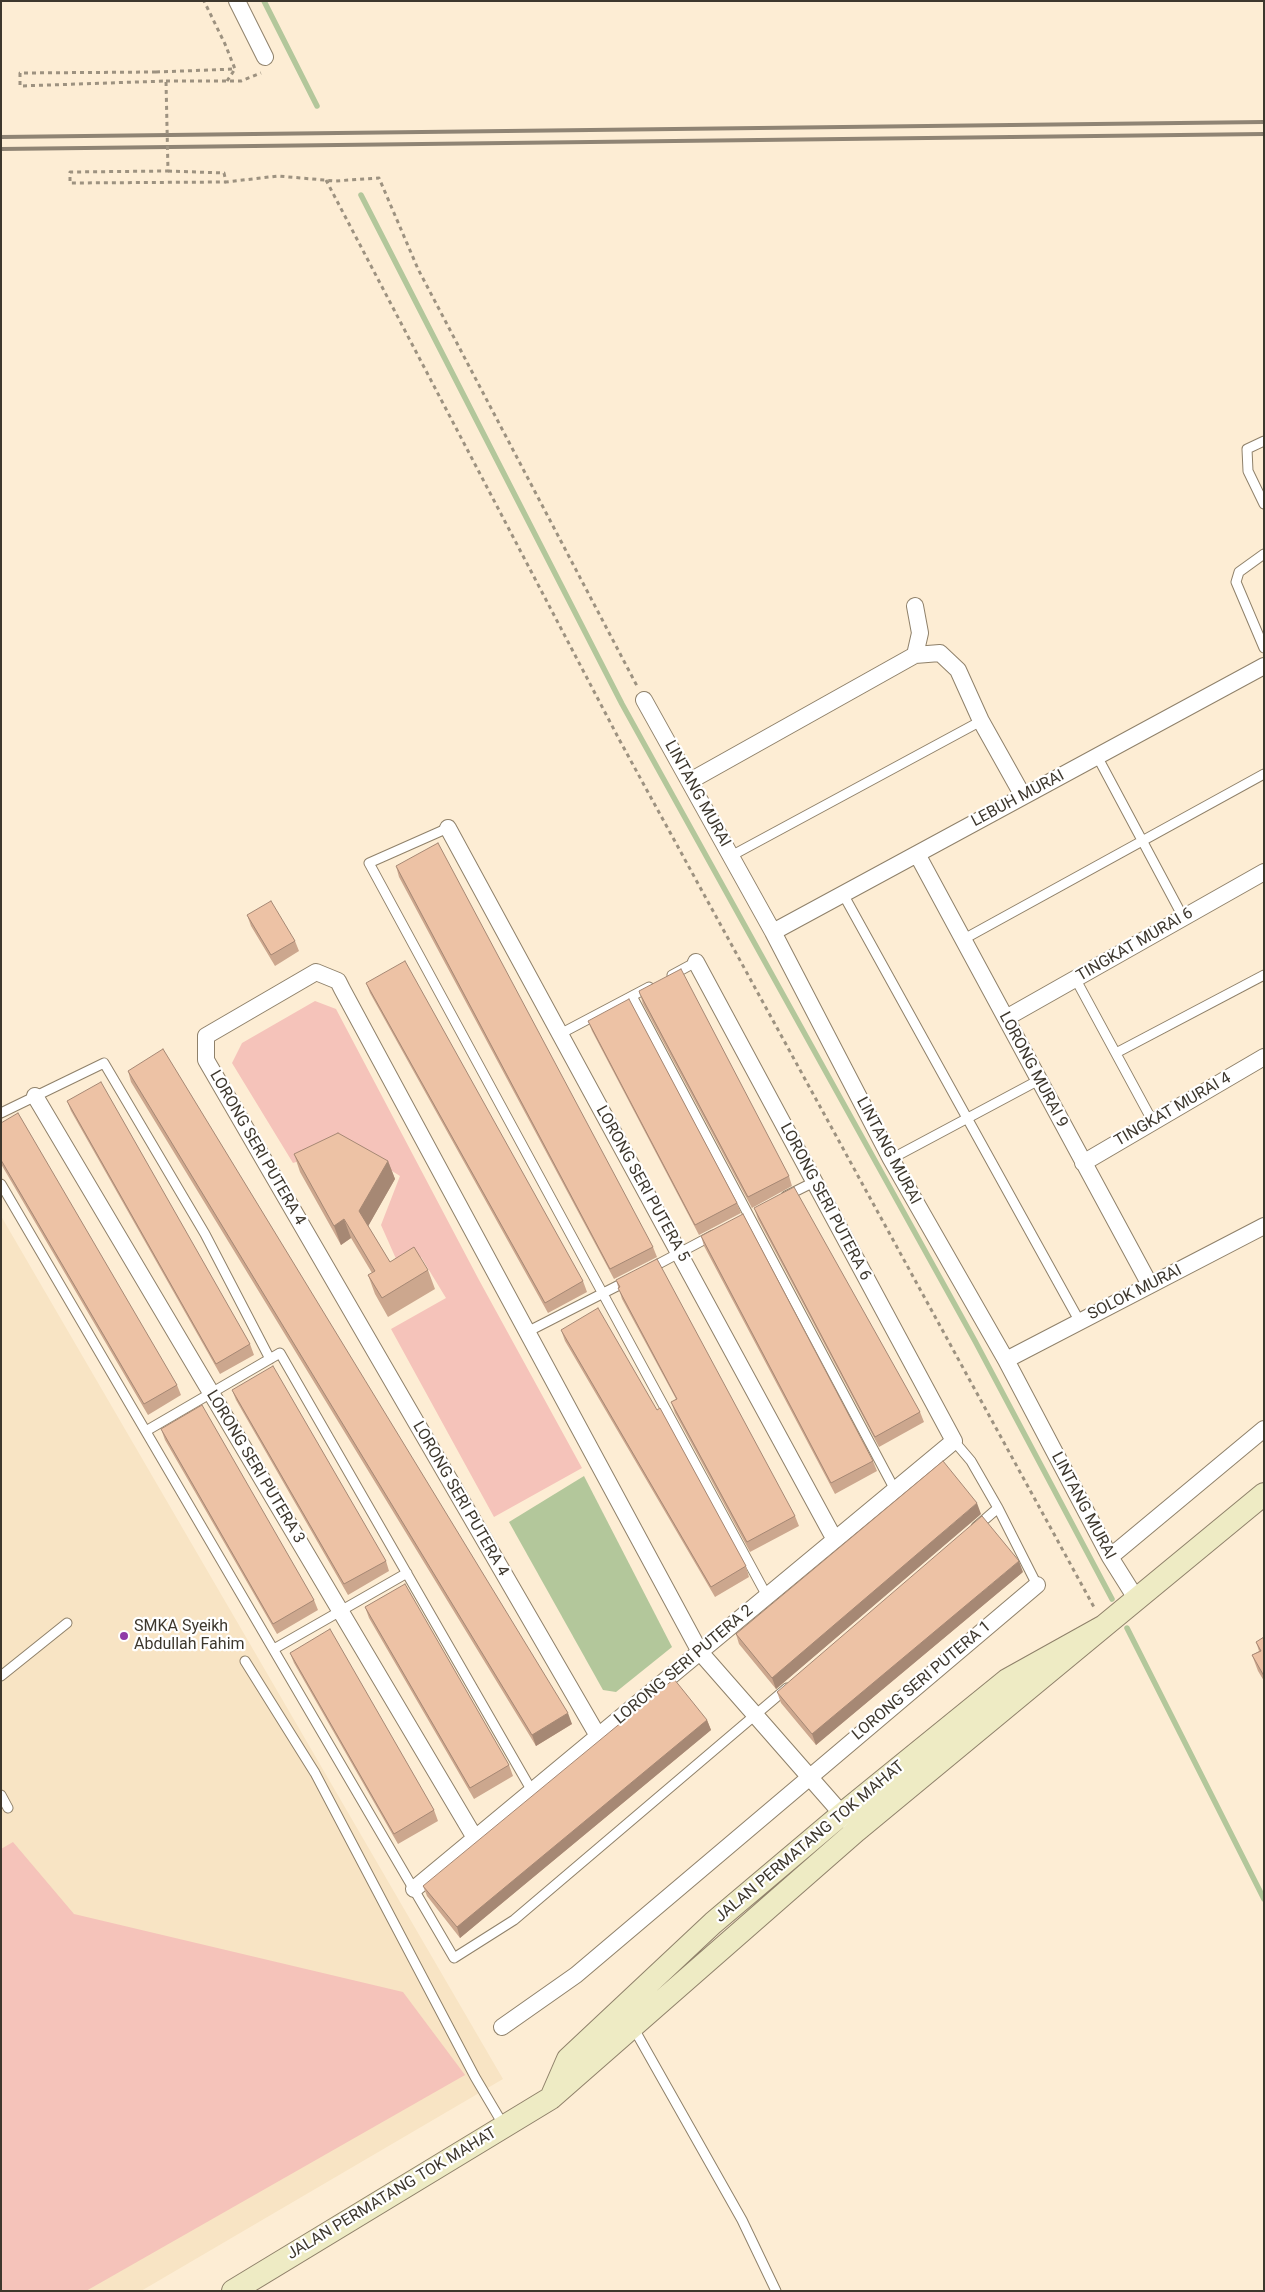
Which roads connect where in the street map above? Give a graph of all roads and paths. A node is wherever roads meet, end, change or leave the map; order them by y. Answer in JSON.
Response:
{"nodes":[{"id":1,"x":204,"y":1,"type":"edge"},
{"id":2,"x":237,"y":1,"type":"edge"},
{"id":3,"x":265,"y":57,"type":"joint"},
{"id":4,"x":235,"y":70,"type":"junction"},
{"id":5,"x":166,"y":81,"type":"junction"},
{"id":6,"x":227,"y":81,"type":"junction"},
{"id":7,"x":168,"y":171,"type":"junction"},
{"id":8,"x":326,"y":180,"type":"junction"},
{"id":9,"x":226,"y":182,"type":"junction"},
{"id":10,"x":1264,"y":441,"type":"edge"},
{"id":11,"x":1264,"y":504,"type":"edge"},
{"id":12,"x":1264,"y":554,"type":"edge"},
{"id":13,"x":915,"y":606,"type":"dead end"},
{"id":14,"x":1264,"y":648,"type":"edge"},
{"id":15,"x":915,"y":655,"type":"junction"},
{"id":16,"x":1264,"y":666,"type":"edge"},
{"id":17,"x":644,"y":700,"type":"joint"},
{"id":18,"x":981,"y":721,"type":"junction"},
{"id":19,"x":1097,"y":756,"type":"junction"},
{"id":20,"x":1264,"y":774,"type":"edge"},
{"id":21,"x":690,"y":781,"type":"junction"},
{"id":22,"x":1023,"y":796,"type":"junction"},
{"id":23,"x":448,"y":828,"type":"joint"},
{"id":24,"x":1142,"y":841,"type":"junction"},
{"id":25,"x":917,"y":854,"type":"junction"},
{"id":26,"x":731,"y":856,"type":"junction"},
{"id":27,"x":1264,"y":872,"type":"edge"},
{"id":28,"x":843,"y":894,"type":"junction"},
{"id":29,"x":1183,"y":917,"type":"junction"},
{"id":30,"x":773,"y":932,"type":"junction"},
{"id":31,"x":964,"y":939,"type":"junction"},
{"id":32,"x":696,"y":962,"type":"joint"},
{"id":33,"x":1264,"y":975,"type":"edge"},
{"id":34,"x":1076,"y":978,"type":"junction"},
{"id":35,"x":632,"y":996,"type":"junction"},
{"id":36,"x":1006,"y":1018,"type":"junction"},
{"id":37,"x":560,"y":1034,"type":"junction"},
{"id":38,"x":1116,"y":1053,"type":"junction"},
{"id":39,"x":1264,"y":1057,"type":"edge"},
{"id":40,"x":1038,"y":1080,"type":"junction"},
{"id":41,"x":35,"y":1096,"type":"junction"},
{"id":42,"x":1,"y":1113,"type":"edge"},
{"id":43,"x":967,"y":1118,"type":"junction"},
{"id":44,"x":1152,"y":1122,"type":"junction"},
{"id":45,"x":891,"y":1159,"type":"junction"},
{"id":46,"x":1083,"y":1163,"type":"junction"},
{"id":47,"x":814,"y":1182,"type":"junction"},
{"id":48,"x":1,"y":1184,"type":"edge"},
{"id":49,"x":773,"y":1203,"type":"edge"},
{"id":50,"x":753,"y":1214,"type":"junction"},
{"id":51,"x":740,"y":1220,"type":"edge"},
{"id":52,"x":1264,"y":1226,"type":"edge"},
{"id":53,"x":723,"y":1230,"type":"edge"},
{"id":54,"x":679,"y":1253,"type":"junction"},
{"id":55,"x":1150,"y":1285,"type":"junction"},
{"id":56,"x":601,"y":1294,"type":"junction"},
{"id":57,"x":1080,"y":1322,"type":"junction"},
{"id":58,"x":527,"y":1332,"type":"junction"},
{"id":59,"x":270,"y":1359,"type":"junction"},
{"id":60,"x":1006,"y":1360,"type":"junction"},
{"id":61,"x":211,"y":1393,"type":"junction"},
{"id":62,"x":1264,"y":1430,"type":"edge"},
{"id":63,"x":146,"y":1431,"type":"junction"},
{"id":64,"x":954,"y":1441,"type":"junction"},
{"id":65,"x":895,"y":1490,"type":"junction"},
{"id":66,"x":1264,"y":1494,"type":"edge"},
{"id":67,"x":998,"y":1508,"type":"junction"},
{"id":68,"x":968,"y":1534,"type":"edge"},
{"id":69,"x":835,"y":1540,"type":"junction"},
{"id":70,"x":1110,"y":1557,"type":"junction"},
{"id":71,"x":407,"y":1573,"type":"junction"},
{"id":72,"x":1037,"y":1585,"type":"joint"},
{"id":73,"x":767,"y":1596,"type":"junction"},
{"id":74,"x":1137,"y":1600,"type":"junction"},
{"id":75,"x":340,"y":1611,"type":"junction"},
{"id":76,"x":67,"y":1623,"type":"dead end"},
{"id":77,"x":1104,"y":1626,"type":"junction"},
{"id":78,"x":274,"y":1649,"type":"junction"},
{"id":79,"x":700,"y":1652,"type":"junction"},
{"id":80,"x":245,"y":1661,"type":"dead end"},
{"id":81,"x":1,"y":1676,"type":"edge"},
{"id":82,"x":793,"y":1683,"type":"edge"},
{"id":83,"x":755,"y":1715,"type":"junction"},
{"id":84,"x":598,"y":1736,"type":"junction"},
{"id":85,"x":808,"y":1776,"type":"junction"},
{"id":86,"x":532,"y":1791,"type":"junction"},
{"id":87,"x":1,"y":1795,"type":"edge"},
{"id":88,"x":8,"y":1808,"type":"dead end"},
{"id":89,"x":842,"y":1814,"type":"junction"},
{"id":90,"x":856,"y":1831,"type":"junction"},
{"id":91,"x":475,"y":1838,"type":"junction"},
{"id":92,"x":414,"y":1889,"type":"junction"},
{"id":93,"x":633,"y":2026,"type":"junction"},
{"id":94,"x":502,"y":2027,"type":"dead end"},
{"id":95,"x":552,"y":2098,"type":"junction"},
{"id":96,"x":504,"y":2126,"type":"junction"},
{"id":97,"x":233,"y":2291,"type":"edge"},
{"id":98,"x":776,"y":2291,"type":"edge"}],
"edges":[{"from":1,"to":4,"type":"path"},
{"from":2,"to":3,"type":"street"},
{"from":3,"to":6,"type":"path"},
{"from":4,"to":5,"type":"path","bridge":true},
{"from":4,"to":6,"type":"path"},
{"from":5,"to":6,"type":"path"},
{"from":5,"to":7,"type":"path","bridge":true},
{"from":7,"to":9,"type":"path"},
{"from":7,"to":9,"type":"path","bridge":true},
{"from":8,"to":9,"type":"path"},
{"from":8,"to":17,"type":"path"},
{"from":8,"to":77,"type":"path"},
{"from":10,"to":11,"type":"lane"},
{"from":12,"to":14,"type":"lane"},
{"from":13,"to":15,"type":"street"},
{"from":15,"to":18,"type":"street"},
{"from":15,"to":21,"type":"street"},
{"from":16,"to":19,"type":"street","name":"LEBUH MURAI"},
{"from":17,"to":21,"type":"street","name":"LINTANG MURAI"},
{"from":18,"to":22,"type":"street"},
{"from":18,"to":26,"type":"lane"},
{"from":19,"to":22,"type":"street","name":"LEBUH MURAI"},
{"from":19,"to":24,"type":"lane"},
{"from":20,"to":24,"type":"lane"},
{"from":21,"to":26,"type":"street","name":"LINTANG MURAI"},
{"from":22,"to":25,"type":"street","name":"LEBUH MURAI"},
{"from":23,"to":37,"type":"street","name":"LORONG SERI PUTERA 5"},
{"from":23,"to":56,"type":"lane"},
{"from":24,"to":29,"type":"lane"},
{"from":24,"to":31,"type":"lane"},
{"from":25,"to":28,"type":"street","name":"LEBUH MURAI"},
{"from":25,"to":31,"type":"street","name":"LORONG MURAI 9"},
{"from":26,"to":30,"type":"street","name":"LINTANG MURAI"},
{"from":27,"to":29,"type":"street","name":"TINGKAT MURAI 6"},
{"from":28,"to":30,"type":"street","name":"LEBUH MURAI"},
{"from":28,"to":43,"type":"lane"},
{"from":29,"to":34,"type":"street","name":"TINGKAT MURAI 6"},
{"from":30,"to":45,"type":"street","name":"LINTANG MURAI"},
{"from":31,"to":36,"type":"street","name":"LORONG MURAI 9"},
{"from":32,"to":35,"type":"lane"},
{"from":32,"to":47,"type":"street","name":"LORONG SERI PUTERA 6"},
{"from":33,"to":38,"type":"lane"},
{"from":34,"to":36,"type":"street","name":"TINGKAT MURAI 6"},
{"from":34,"to":38,"type":"lane"},
{"from":35,"to":37,"type":"lane"},
{"from":35,"to":50,"type":"lane"},
{"from":36,"to":40,"type":"street","name":"LORONG MURAI 9"},
{"from":37,"to":54,"type":"street","name":"LORONG SERI PUTERA 5"},
{"from":38,"to":44,"type":"lane"},
{"from":39,"to":44,"type":"street","name":"TINGKAT MURAI 4"},
{"from":40,"to":43,"type":"lane"},
{"from":40,"to":46,"type":"street","name":"LORONG MURAI 9"},
{"from":41,"to":42,"type":"lane"},
{"from":41,"to":59,"type":"lane"},
{"from":41,"to":61,"type":"street","name":"LORONG SERI PUTERA 3"},
{"from":43,"to":45,"type":"lane"},
{"from":43,"to":57,"type":"lane"},
{"from":44,"to":46,"type":"street","name":"TINGKAT MURAI 4"},
{"from":45,"to":60,"type":"street","name":"LINTANG MURAI"},
{"from":46,"to":55,"type":"street","name":"LORONG MURAI 9"},
{"from":47,"to":49,"type":"lane"},
{"from":47,"to":64,"type":"street","name":"LORONG SERI PUTERA 6"},
{"from":48,"to":63,"type":"lane"},
{"from":50,"to":51,"type":"lane"},
{"from":50,"to":65,"type":"lane"},
{"from":52,"to":55,"type":"street","name":"SOLOK MURAI"},
{"from":53,"to":54,"type":"lane"},
{"from":54,"to":56,"type":"lane"},
{"from":54,"to":69,"type":"street","name":"LORONG SERI PUTERA 5"},
{"from":55,"to":57,"type":"street","name":"SOLOK MURAI"},
{"from":56,"to":58,"type":"lane"},
{"from":56,"to":73,"type":"lane"},
{"from":57,"to":60,"type":"street","name":"SOLOK MURAI"},
{"from":58,"to":79,"type":"street","name":"LORONG SERI PUTERA 4"},
{"from":58,"to":84,"type":"street","name":"LORONG SERI PUTERA 4"},
{"from":59,"to":61,"type":"lane"},
{"from":59,"to":71,"type":"lane"},
{"from":60,"to":70,"type":"street","name":"LINTANG MURAI"},
{"from":61,"to":63,"type":"lane"},
{"from":61,"to":75,"type":"street","name":"LORONG SERI PUTERA 3"},
{"from":62,"to":70,"type":"street"},
{"from":63,"to":78,"type":"lane"},
{"from":64,"to":65,"type":"street","name":"LORONG SERI PUTERA 2"},
{"from":64,"to":67,"type":"lane"},
{"from":65,"to":69,"type":"street","name":"LORONG SERI PUTERA 2"},
{"from":66,"to":74,"type":"street","name":"JALAN PERMATANG TOK MAHAT"},
{"from":67,"to":68,"type":"lane"},
{"from":67,"to":72,"type":"lane"},
{"from":69,"to":73,"type":"street","name":"LORONG SERI PUTERA 2"},
{"from":70,"to":74,"type":"street","name":"LINTANG MURAI"},
{"from":71,"to":75,"type":"lane"},
{"from":71,"to":86,"type":"lane"},
{"from":72,"to":85,"type":"street","name":"LORONG SERI PUTERA 1"},
{"from":73,"to":79,"type":"street","name":"LORONG SERI PUTERA 2"},
{"from":74,"to":77,"type":"street","name":"JALAN PERMATANG TOK MAHAT"},
{"from":75,"to":78,"type":"lane"},
{"from":75,"to":91,"type":"street","name":"LORONG SERI PUTERA 3"},
{"from":76,"to":81,"type":"lane"},
{"from":77,"to":89,"type":"street","name":"JALAN PERMATANG TOK MAHAT"},
{"from":77,"to":90,"type":"street","name":"JALAN PERMATANG TOK MAHAT"},
{"from":78,"to":92,"type":"lane"},
{"from":79,"to":83,"type":"street","name":"LORONG SERI PUTERA 4"},
{"from":79,"to":84,"type":"street","name":"LORONG SERI PUTERA 2"},
{"from":80,"to":96,"type":"lane"},
{"from":82,"to":83,"type":"lane"},
{"from":83,"to":85,"type":"street","name":"LORONG SERI PUTERA 4"},
{"from":83,"to":92,"type":"lane"},
{"from":84,"to":86,"type":"street","name":"LORONG SERI PUTERA 2"},
{"from":85,"to":89,"type":"street","name":"LORONG SERI PUTERA 4"},
{"from":85,"to":94,"type":"street","name":"LORONG SERI PUTERA 1"},
{"from":86,"to":91,"type":"street","name":"LORONG SERI PUTERA 2"},
{"from":87,"to":88,"type":"lane"},
{"from":89,"to":90,"type":"street","name":"LORONG SERI PUTERA 4"},
{"from":89,"to":95,"type":"street","name":"JALAN PERMATANG TOK MAHAT"},
{"from":90,"to":93,"type":"street","name":"JALAN PERMATANG TOK MAHAT"},
{"from":91,"to":92,"type":"street","name":"LORONG SERI PUTERA 2"},
{"from":93,"to":95,"type":"street","name":"JALAN PERMATANG TOK MAHAT"},
{"from":93,"to":98,"type":"lane"},
{"from":95,"to":96,"type":"street","name":"JALAN PERMATANG TOK MAHAT"},
{"from":96,"to":97,"type":"street","name":"JALAN PERMATANG TOK MAHAT"}]}
